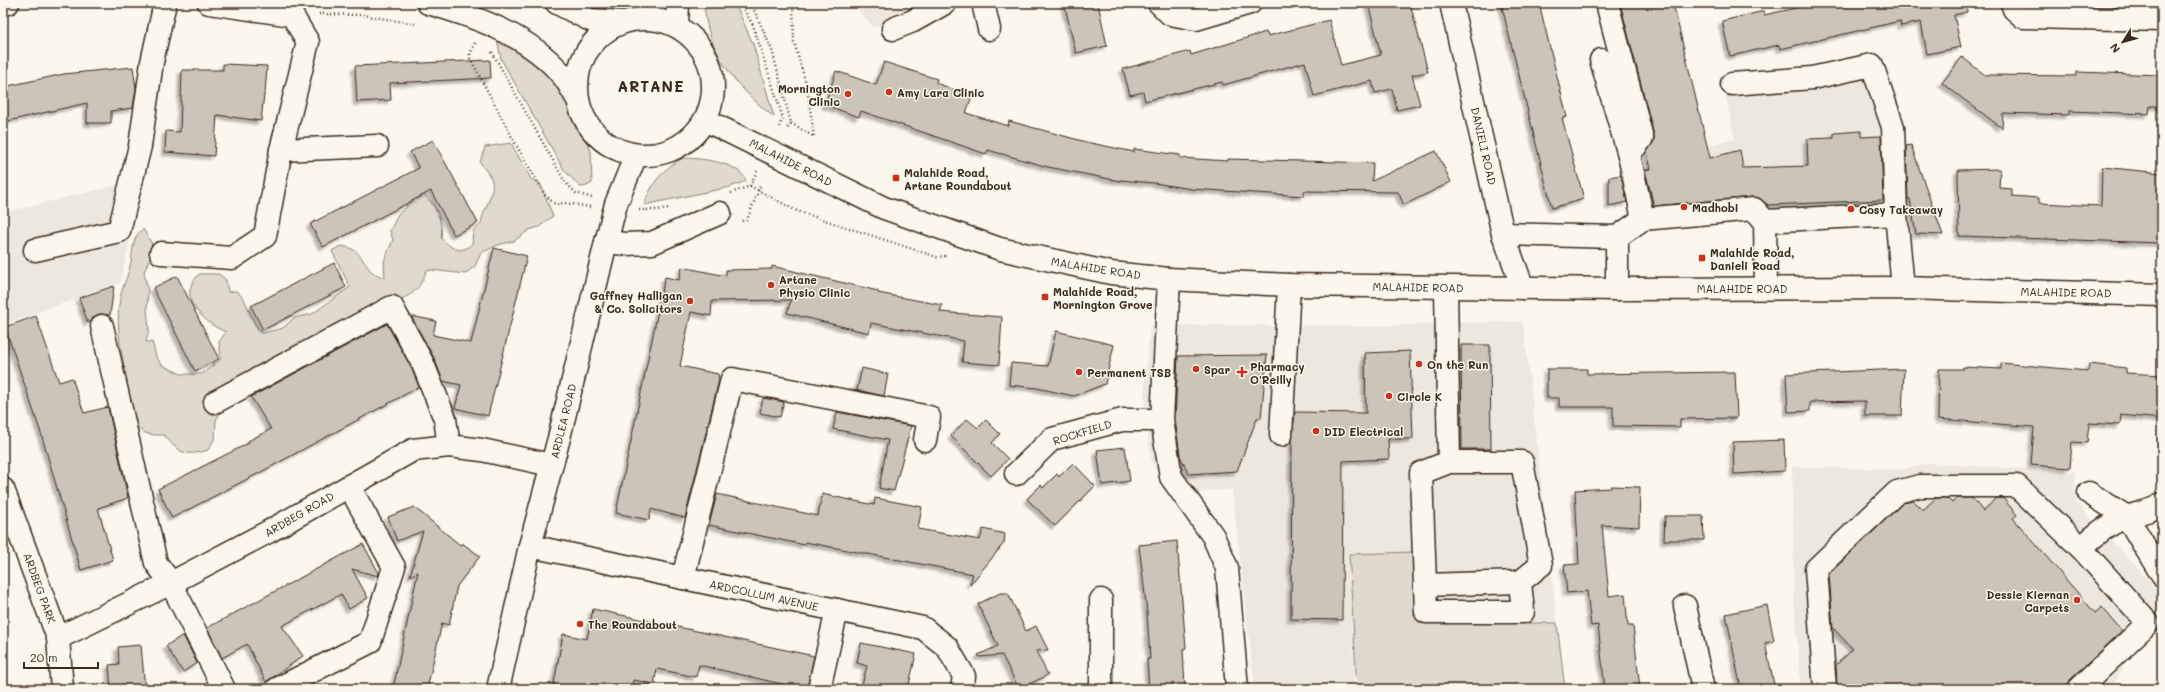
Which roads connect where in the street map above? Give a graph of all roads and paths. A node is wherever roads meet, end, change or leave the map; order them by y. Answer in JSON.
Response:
{"nodes":[{"id":1,"x":8,"y":3,"type":"edge"},
{"id":2,"x":165,"y":3,"type":"edge"},
{"id":3,"x":209,"y":3,"type":"edge"},
{"id":4,"x":428,"y":3,"type":"edge"},
{"id":5,"x":557,"y":3,"type":"edge"},
{"id":6,"x":678,"y":3,"type":"edge"},
{"id":7,"x":740,"y":3,"type":"edge"},
{"id":8,"x":751,"y":3,"type":"edge"},
{"id":9,"x":793,"y":3,"type":"edge"},
{"id":10,"x":945,"y":3,"type":"edge"},
{"id":11,"x":983,"y":3,"type":"edge"},
{"id":12,"x":1159,"y":3,"type":"edge"},
{"id":13,"x":1250,"y":3,"type":"edge"},
{"id":14,"x":1451,"y":3,"type":"edge"},
{"id":15,"x":1607,"y":3,"type":"edge"},
{"id":16,"x":2012,"y":3,"type":"edge"},
{"id":17,"x":3,"y":4,"type":"edge"},
{"id":18,"x":231,"y":5,"type":"edge"},
{"id":19,"x":292,"y":15,"type":"junction"},
{"id":20,"x":2162,"y":20,"type":"edge"},
{"id":21,"x":623,"y":22,"type":"junction"},
{"id":22,"x":421,"y":25,"type":"dead end"},
{"id":23,"x":677,"y":26,"type":"junction"},
{"id":24,"x":893,"y":29,"type":"dead end"},
{"id":25,"x":989,"y":30,"type":"dead end"},
{"id":26,"x":482,"y":42,"type":"dead end"},
{"id":27,"x":490,"y":49,"type":"dead end"},
{"id":28,"x":1601,"y":60,"type":"dead end"},
{"id":29,"x":1732,"y":84,"type":"dead end"},
{"id":30,"x":578,"y":100,"type":"junction"},
{"id":31,"x":705,"y":120,"type":"junction"},
{"id":32,"x":790,"y":123,"type":"junction"},
{"id":33,"x":780,"y":125,"type":"dead end"},
{"id":34,"x":786,"y":130,"type":"dead end"},
{"id":35,"x":377,"y":146,"type":"dead end"},
{"id":36,"x":281,"y":150,"type":"junction"},
{"id":37,"x":636,"y":155,"type":"junction"},
{"id":38,"x":1629,"y":155,"type":"junction"},
{"id":39,"x":752,"y":181,"type":"dead end"},
{"id":40,"x":589,"y":197,"type":"dead end"},
{"id":41,"x":590,"y":207,"type":"dead end"},
{"id":42,"x":790,"y":207,"type":"dead end"},
{"id":43,"x":720,"y":213,"type":"dead end"},
{"id":44,"x":1896,"y":214,"type":"junction"},
{"id":45,"x":1643,"y":219,"type":"junction"},
{"id":46,"x":1765,"y":221,"type":"junction"},
{"id":47,"x":1504,"y":234,"type":"junction"},
{"id":48,"x":1617,"y":237,"type":"junction"},
{"id":49,"x":606,"y":242,"type":"junction"},
{"id":50,"x":35,"y":250,"type":"dead end"},
{"id":51,"x":161,"y":253,"type":"dead end"},
{"id":52,"x":1169,"y":279,"type":"junction"},
{"id":53,"x":1289,"y":285,"type":"junction"},
{"id":54,"x":1446,"y":288,"type":"junction"},
{"id":55,"x":1523,"y":288,"type":"junction"},
{"id":56,"x":1766,"y":288,"type":"junction"},
{"id":57,"x":1903,"y":288,"type":"junction"},
{"id":58,"x":1617,"y":289,"type":"junction"},
{"id":59,"x":2162,"y":295,"type":"edge"},
{"id":60,"x":102,"y":326,"type":"dead end"},
{"id":61,"x":215,"y":402,"type":"dead end"},
{"id":62,"x":1162,"y":420,"type":"junction"},
{"id":63,"x":1281,"y":435,"type":"dead end"},
{"id":64,"x":925,"y":440,"type":"dead end"},
{"id":65,"x":448,"y":446,"type":"junction"},
{"id":66,"x":1449,"y":462,"type":"junction"},
{"id":67,"x":551,"y":465,"type":"junction"},
{"id":68,"x":1016,"y":474,"type":"dead end"},
{"id":69,"x":349,"y":486,"type":"junction"},
{"id":70,"x":3,"y":489,"type":"edge"},
{"id":71,"x":2089,"y":493,"type":"dead end"},
{"id":72,"x":2162,"y":504,"type":"edge"},
{"id":73,"x":2127,"y":517,"type":"junction"},
{"id":74,"x":530,"y":546,"type":"junction"},
{"id":75,"x":2081,"y":548,"type":"junction"},
{"id":76,"x":2162,"y":575,"type":"edge"},
{"id":77,"x":683,"y":578,"type":"junction"},
{"id":78,"x":1520,"y":582,"type":"junction"},
{"id":79,"x":171,"y":583,"type":"junction"},
{"id":80,"x":1425,"y":585,"type":"junction"},
{"id":81,"x":1101,"y":600,"type":"dead end"},
{"id":82,"x":1685,"y":606,"type":"dead end"},
{"id":83,"x":837,"y":610,"type":"junction"},
{"id":84,"x":58,"y":638,"type":"junction"},
{"id":85,"x":62,"y":689,"type":"edge"},
{"id":86,"x":224,"y":689,"type":"edge"},
{"id":87,"x":277,"y":689,"type":"edge"},
{"id":88,"x":498,"y":689,"type":"edge"},
{"id":89,"x":819,"y":689,"type":"edge"},
{"id":90,"x":962,"y":689,"type":"edge"},
{"id":91,"x":1101,"y":689,"type":"edge"},
{"id":92,"x":1237,"y":689,"type":"edge"},
{"id":93,"x":1703,"y":689,"type":"edge"},
{"id":94,"x":1825,"y":689,"type":"edge"},
{"id":95,"x":2080,"y":689,"type":"edge"}],
"edges":[{"from":1,"to":17,"type":"street"},
{"from":2,"to":50,"type":"street"},
{"from":3,"to":18,"type":"street"},
{"from":4,"to":30,"type":"street"},
{"from":5,"to":21,"type":"street"},
{"from":6,"to":23,"type":"street"},
{"from":7,"to":33,"type":"path"},
{"from":8,"to":32,"type":"path"},
{"from":9,"to":32,"type":"path"},
{"from":10,"to":24,"type":"street"},
{"from":11,"to":25,"type":"street"},
{"from":12,"to":13,"type":"street"},
{"from":14,"to":47,"type":"street","name":"DANIELI ROAD"},
{"from":15,"to":38,"type":"street"},
{"from":16,"to":20,"type":"street"},
{"from":18,"to":19,"type":"street"},
{"from":19,"to":22,"type":"path"},
{"from":19,"to":36,"type":"street"},
{"from":21,"to":23,"type":"street"},
{"from":21,"to":30,"type":"street"},
{"from":23,"to":31,"type":"street"},
{"from":26,"to":41,"type":"path"},
{"from":27,"to":40,"type":"path"},
{"from":28,"to":38,"type":"street"},
{"from":29,"to":44,"type":"street"},
{"from":30,"to":37,"type":"street"},
{"from":31,"to":37,"type":"street"},
{"from":31,"to":52,"type":"street","name":"MALAHIDE ROAD"},
{"from":32,"to":34,"type":"path"},
{"from":35,"to":36,"type":"street"},
{"from":36,"to":51,"type":"street"},
{"from":37,"to":49,"type":"street","name":"ARDLEA ROAD"},
{"from":38,"to":45,"type":"street"},
{"from":39,"to":42,"type":"path"},
{"from":43,"to":49,"type":"street"},
{"from":44,"to":46,"type":"street"},
{"from":44,"to":57,"type":"street"},
{"from":45,"to":46,"type":"street"},
{"from":45,"to":48,"type":"street"},
{"from":46,"to":56,"type":"street"},
{"from":47,"to":48,"type":"street"},
{"from":47,"to":55,"type":"street","name":"DANIELI ROAD"},
{"from":48,"to":58,"type":"street"},
{"from":49,"to":67,"type":"street","name":"ARDLEA ROAD"},
{"from":52,"to":53,"type":"street","name":"MALAHIDE ROAD"},
{"from":52,"to":62,"type":"street"},
{"from":53,"to":54,"type":"street","name":"MALAHIDE ROAD"},
{"from":53,"to":63,"type":"street"},
{"from":54,"to":55,"type":"street","name":"MALAHIDE ROAD"},
{"from":54,"to":66,"type":"street"},
{"from":55,"to":58,"type":"street","name":"MALAHIDE ROAD"},
{"from":56,"to":57,"type":"street","name":"MALAHIDE ROAD"},
{"from":56,"to":58,"type":"street","name":"MALAHIDE ROAD"},
{"from":57,"to":59,"type":"street","name":"MALAHIDE ROAD"},
{"from":60,"to":79,"type":"street"},
{"from":61,"to":65,"type":"street"},
{"from":62,"to":68,"type":"street","name":"ROCKFIELD"},
{"from":62,"to":92,"type":"street"},
{"from":64,"to":77,"type":"street"},
{"from":65,"to":67,"type":"street","name":"ARDBEG ROAD"},
{"from":65,"to":69,"type":"street","name":"ARDBEG ROAD"},
{"from":66,"to":78,"type":"street"},
{"from":66,"to":80,"type":"street"},
{"from":67,"to":74,"type":"street","name":"ARDLEA ROAD"},
{"from":69,"to":79,"type":"street","name":"ARDBEG ROAD"},
{"from":69,"to":87,"type":"street"},
{"from":70,"to":84,"type":"street","name":"ARDBEG PARK"},
{"from":71,"to":73,"type":"street"},
{"from":72,"to":73,"type":"street"},
{"from":73,"to":75,"type":"street"},
{"from":73,"to":76,"type":"street"},
{"from":74,"to":77,"type":"street","name":"ARDCOLLUM AVENUE"},
{"from":74,"to":88,"type":"street","name":"ARDLEA ROAD"},
{"from":75,"to":94,"type":"street"},
{"from":75,"to":95,"type":"street"},
{"from":77,"to":83,"type":"street","name":"ARDCOLLUM AVENUE"},
{"from":78,"to":80,"type":"street"},
{"from":78,"to":80,"type":"street"},
{"from":79,"to":84,"type":"street","name":"ARDBEG ROAD"},
{"from":79,"to":86,"type":"street"},
{"from":81,"to":91,"type":"street"},
{"from":82,"to":93,"type":"street"},
{"from":83,"to":89,"type":"street"},
{"from":83,"to":90,"type":"street","name":"ARDCOLLUM AVENUE"},
{"from":84,"to":85,"type":"street","name":"ARDBEG PARK"}]}
